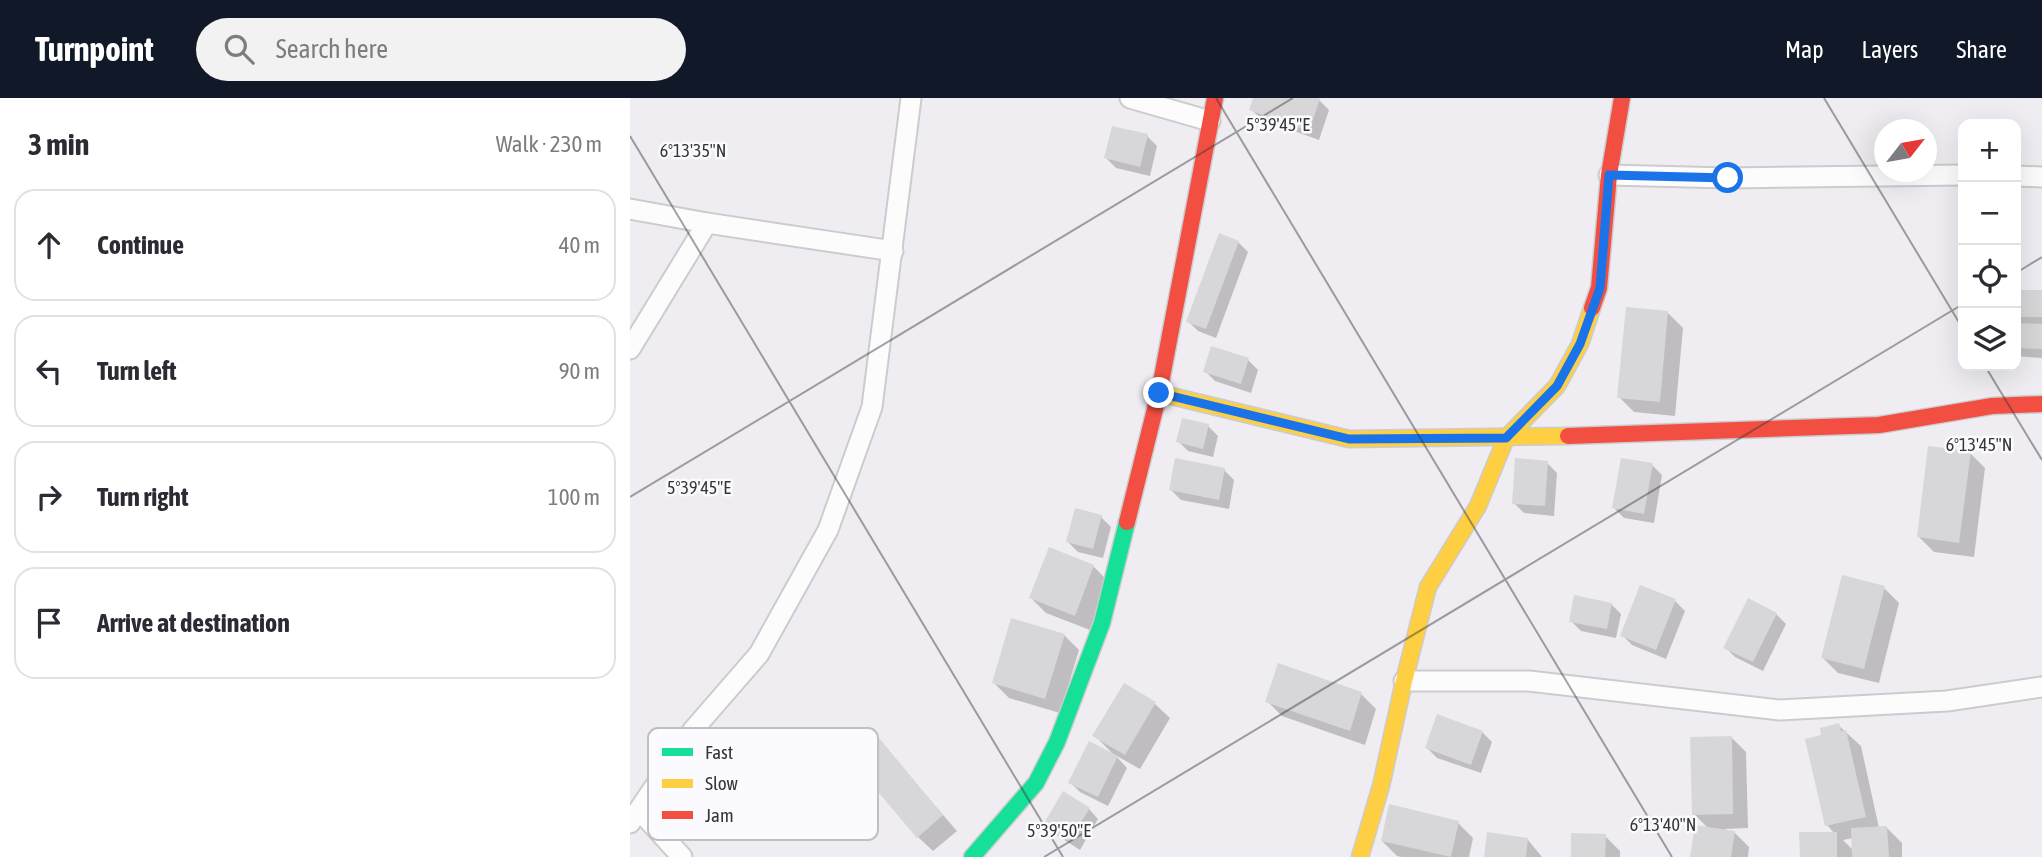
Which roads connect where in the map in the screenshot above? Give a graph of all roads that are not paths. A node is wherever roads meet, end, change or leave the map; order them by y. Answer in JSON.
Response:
{"nodes":[{"id":1,"x":911,"y":98,"type":"edge"},
{"id":2,"x":1130,"y":98,"type":"edge"},
{"id":3,"x":1215,"y":98,"type":"edge"},
{"id":4,"x":1622,"y":98,"type":"edge"},
{"id":5,"x":1210,"y":121,"type":"junction"},
{"id":6,"x":1609,"y":175,"type":"junction"},
{"id":7,"x":1958,"y":175,"type":"edge"},
{"id":8,"x":2021,"y":176,"type":"edge"},
{"id":9,"x":2042,"y":177,"type":"edge"},
{"id":10,"x":630,"y":209,"type":"edge"},
{"id":11,"x":707,"y":223,"type":"junction"},
{"id":12,"x":893,"y":251,"type":"junction"},
{"id":13,"x":630,"y":349,"type":"edge"},
{"id":14,"x":1159,"y":393,"type":"junction"},
{"id":15,"x":2042,"y":404,"type":"edge"},
{"id":16,"x":1506,"y":438,"type":"junction"},
{"id":17,"x":1404,"y":681,"type":"junction"},
{"id":18,"x":2042,"y":687,"type":"edge"},
{"id":19,"x":695,"y":728,"type":"edge"},
{"id":20,"x":648,"y":798,"type":"edge"},
{"id":21,"x":635,"y":817,"type":"edge"},
{"id":22,"x":662,"y":840,"type":"edge"},
{"id":23,"x":682,"y":857,"type":"edge"},
{"id":24,"x":972,"y":857,"type":"edge"},
{"id":25,"x":1360,"y":857,"type":"edge"}],
"edges":[{"from":1,"to":12,"type":"street"},
{"from":2,"to":5,"type":"street"},
{"from":3,"to":5,"type":"street"},
{"from":4,"to":6,"type":"street"},
{"from":5,"to":14,"type":"street"},
{"from":6,"to":7,"type":"street"},
{"from":6,"to":16,"type":"street"},
{"from":8,"to":9,"type":"street"},
{"from":10,"to":11,"type":"street"},
{"from":11,"to":12,"type":"street"},
{"from":11,"to":13,"type":"street"},
{"from":12,"to":19,"type":"street"},
{"from":14,"to":16,"type":"street"},
{"from":14,"to":24,"type":"street"},
{"from":15,"to":16,"type":"street"},
{"from":16,"to":17,"type":"street"},
{"from":17,"to":18,"type":"street"},
{"from":17,"to":25,"type":"street"},
{"from":20,"to":21,"type":"street"},
{"from":22,"to":23,"type":"street"}]}
